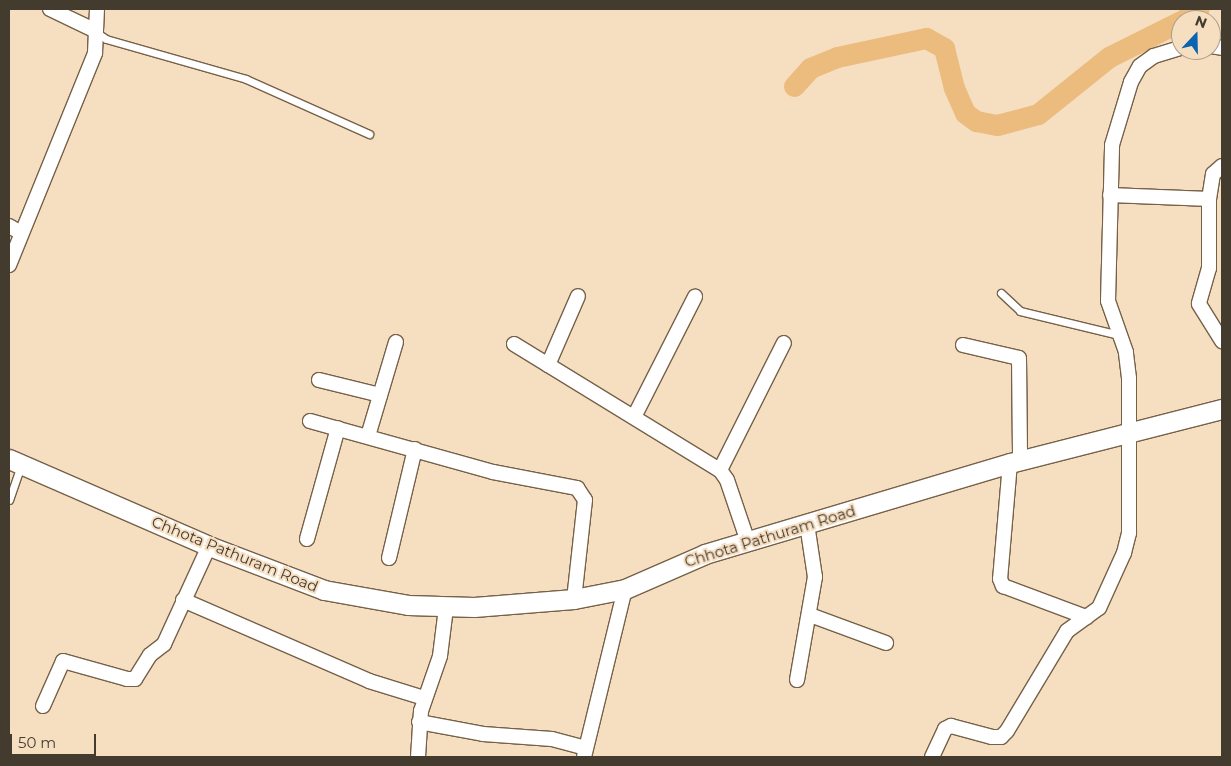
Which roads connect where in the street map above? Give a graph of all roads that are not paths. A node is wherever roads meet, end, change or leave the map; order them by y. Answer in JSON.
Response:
{"nodes":[{"id":1,"x":50,"y":9,"type":"edge"},
{"id":2,"x":97,"y":9,"type":"edge"},
{"id":3,"x":94,"y":30,"type":"junction"},
{"id":4,"x":1171,"y":51,"type":"edge"},
{"id":5,"x":370,"y":134,"type":"dead end"},
{"id":6,"x":1222,"y":166,"type":"edge"},
{"id":7,"x":1110,"y":195,"type":"junction"},
{"id":8,"x":1209,"y":199,"type":"junction"},
{"id":9,"x":9,"y":226,"type":"edge"},
{"id":10,"x":22,"y":232,"type":"junction"},
{"id":11,"x":9,"y":265,"type":"edge"},
{"id":12,"x":1001,"y":293,"type":"dead end"},
{"id":13,"x":578,"y":296,"type":"dead end"},
{"id":14,"x":695,"y":297,"type":"dead end"},
{"id":15,"x":1120,"y":335,"type":"junction"},
{"id":16,"x":1222,"y":341,"type":"edge"},
{"id":17,"x":396,"y":342,"type":"dead end"},
{"id":18,"x":784,"y":342,"type":"dead end"},
{"id":19,"x":514,"y":344,"type":"dead end"},
{"id":20,"x":962,"y":346,"type":"dead end"},
{"id":21,"x":548,"y":365,"type":"junction"},
{"id":22,"x":319,"y":380,"type":"dead end"},
{"id":23,"x":380,"y":396,"type":"junction"},
{"id":24,"x":1222,"y":409,"type":"edge"},
{"id":25,"x":634,"y":417,"type":"junction"},
{"id":26,"x":310,"y":421,"type":"dead end"},
{"id":27,"x":338,"y":428,"type":"junction"},
{"id":28,"x":1129,"y":433,"type":"junction"},
{"id":29,"x":368,"y":436,"type":"junction"},
{"id":30,"x":415,"y":449,"type":"junction"},
{"id":31,"x":1015,"y":461,"type":"junction"},
{"id":32,"x":15,"y":462,"type":"edge"},
{"id":33,"x":720,"y":470,"type":"junction"},
{"id":34,"x":9,"y":500,"type":"edge"},
{"id":35,"x":807,"y":524,"type":"junction"},
{"id":36,"x":307,"y":538,"type":"dead end"},
{"id":37,"x":748,"y":542,"type":"junction"},
{"id":38,"x":209,"y":546,"type":"junction"},
{"id":39,"x":389,"y":558,"type":"dead end"},
{"id":40,"x":625,"y":589,"type":"junction"},
{"id":41,"x":574,"y":598,"type":"junction"},
{"id":42,"x":183,"y":600,"type":"junction"},
{"id":43,"x":446,"y":608,"type":"junction"},
{"id":44,"x":810,"y":615,"type":"junction"},
{"id":45,"x":1086,"y":617,"type":"junction"},
{"id":46,"x":886,"y":643,"type":"dead end"},
{"id":47,"x":797,"y":680,"type":"dead end"},
{"id":48,"x":424,"y":698,"type":"junction"},
{"id":49,"x":43,"y":706,"type":"dead end"},
{"id":50,"x":419,"y":722,"type":"junction"},
{"id":51,"x":585,"y":752,"type":"edge"},
{"id":52,"x":418,"y":757,"type":"edge"},
{"id":53,"x":932,"y":757,"type":"edge"}],
"edges":[{"from":1,"to":3,"type":"street"},
{"from":2,"to":3,"type":"street"},
{"from":3,"to":5,"type":"lane"},
{"from":3,"to":10,"type":"street"},
{"from":4,"to":7,"type":"street"},
{"from":6,"to":8,"type":"street"},
{"from":7,"to":8,"type":"street"},
{"from":7,"to":15,"type":"street"},
{"from":8,"to":16,"type":"street"},
{"from":9,"to":10,"type":"street"},
{"from":10,"to":11,"type":"street"},
{"from":12,"to":15,"type":"lane"},
{"from":13,"to":21,"type":"street"},
{"from":14,"to":25,"type":"street"},
{"from":15,"to":28,"type":"street"},
{"from":17,"to":23,"type":"street"},
{"from":18,"to":33,"type":"street"},
{"from":19,"to":21,"type":"street"},
{"from":20,"to":31,"type":"street"},
{"from":21,"to":25,"type":"street"},
{"from":22,"to":23,"type":"street"},
{"from":23,"to":29,"type":"street"},
{"from":24,"to":28,"type":"street","name":"Chhota Pathuram Road"},
{"from":25,"to":33,"type":"street"},
{"from":26,"to":27,"type":"street"},
{"from":27,"to":29,"type":"street"},
{"from":27,"to":36,"type":"street"},
{"from":28,"to":31,"type":"street","name":"Chhota Pathuram Road"},
{"from":28,"to":45,"type":"street"},
{"from":29,"to":30,"type":"street"},
{"from":30,"to":39,"type":"street"},
{"from":30,"to":41,"type":"street"},
{"from":31,"to":35,"type":"street","name":"Chhota Pathuram Road"},
{"from":31,"to":45,"type":"street"},
{"from":32,"to":34,"type":"lane"},
{"from":32,"to":38,"type":"street","name":"Chhota Pathuram Road"},
{"from":33,"to":37,"type":"street"},
{"from":35,"to":37,"type":"street","name":"Chhota Pathuram Road"},
{"from":35,"to":44,"type":"street"},
{"from":37,"to":40,"type":"street","name":"Chhota Pathuram Road"},
{"from":38,"to":42,"type":"street"},
{"from":38,"to":43,"type":"street","name":"Chhota Pathuram Road"},
{"from":40,"to":41,"type":"street","name":"Chhota Pathuram Road"},
{"from":40,"to":51,"type":"street"},
{"from":41,"to":43,"type":"street","name":"Chhota Pathuram Road"},
{"from":42,"to":48,"type":"street"},
{"from":42,"to":49,"type":"street"},
{"from":43,"to":48,"type":"street"},
{"from":44,"to":46,"type":"street"},
{"from":44,"to":47,"type":"street"},
{"from":45,"to":53,"type":"street"},
{"from":48,"to":50,"type":"street"},
{"from":50,"to":51,"type":"street"},
{"from":50,"to":52,"type":"street"}]}
